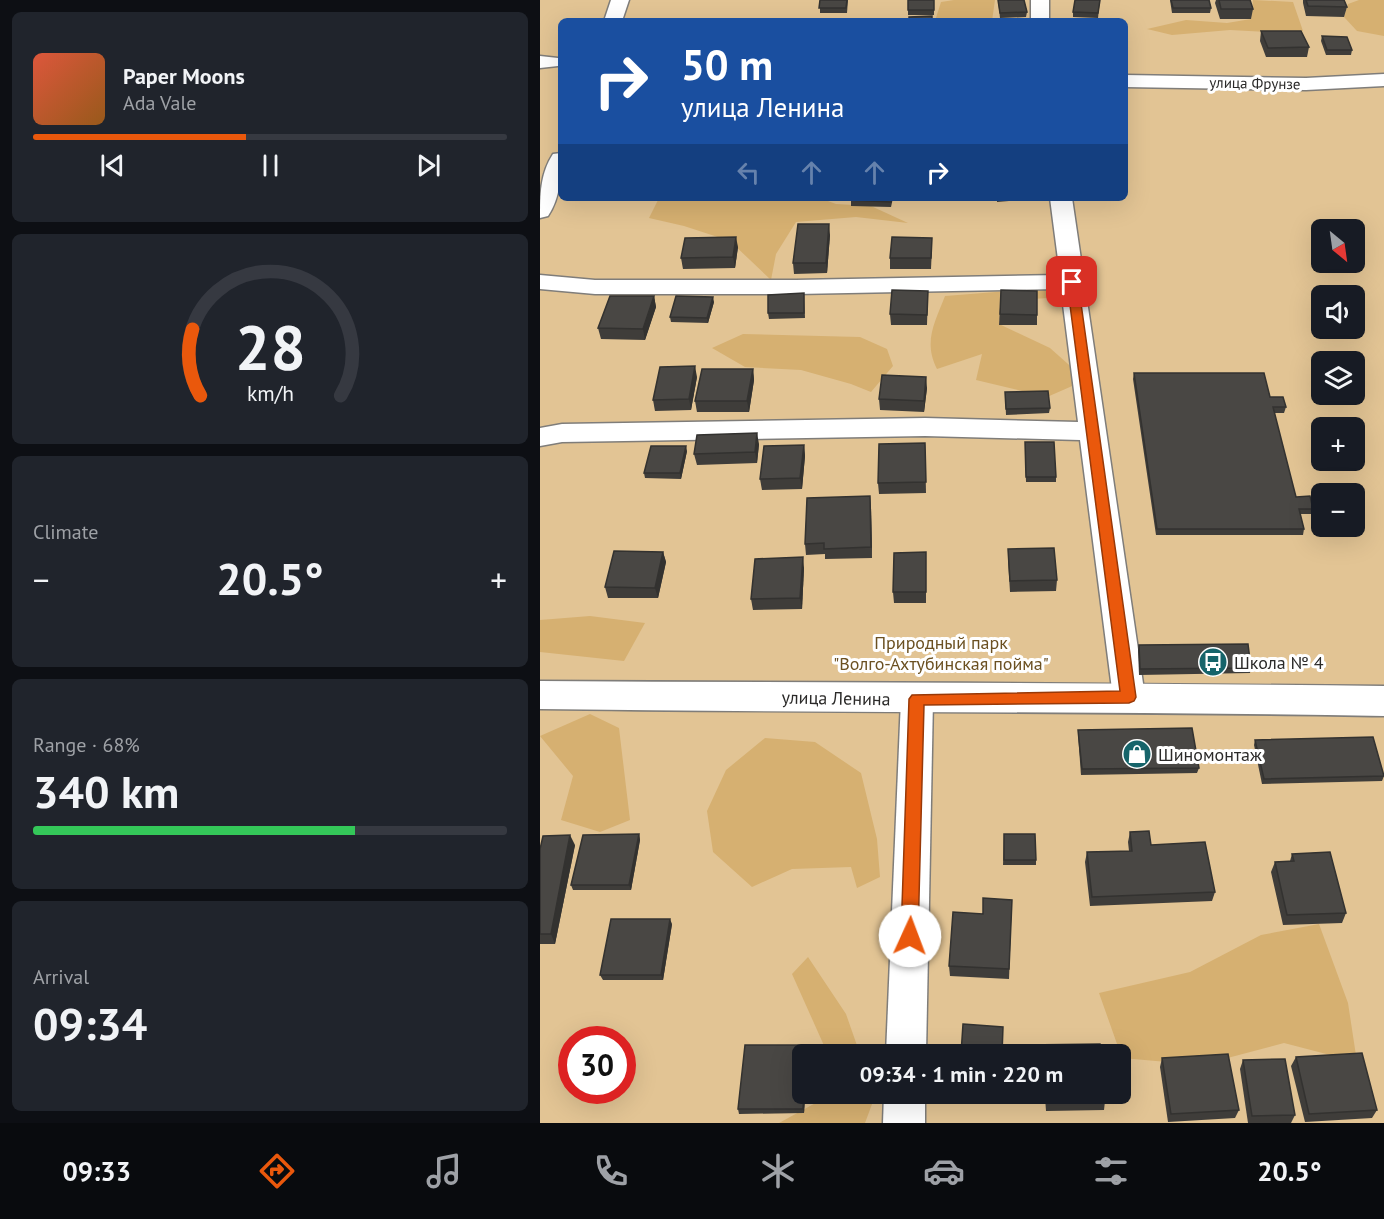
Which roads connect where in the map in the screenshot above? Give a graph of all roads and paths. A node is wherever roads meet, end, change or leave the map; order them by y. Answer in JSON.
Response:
{"nodes":[{"id":1,"x":620,"y":0,"type":"edge"},
{"id":2,"x":1040,"y":0,"type":"edge"},
{"id":3,"x":614,"y":18,"type":"edge"},
{"id":4,"x":1040,"y":18,"type":"edge"},
{"id":5,"x":1384,"y":80,"type":"edge"},
{"id":6,"x":1128,"y":81,"type":"edge"},
{"id":7,"x":558,"y":170,"type":"edge"},
{"id":8,"x":1061,"y":201,"type":"edge"},
{"id":9,"x":540,"y":211,"type":"edge"},
{"id":10,"x":540,"y":282,"type":"edge"},
{"id":11,"x":1072,"y":282,"type":"junction"},
{"id":12,"x":1093,"y":431,"type":"junction"},
{"id":13,"x":540,"y":437,"type":"edge"},
{"id":14,"x":540,"y":695,"type":"edge"},
{"id":15,"x":1129,"y":697,"type":"junction"},
{"id":16,"x":917,"y":699,"type":"junction"},
{"id":17,"x":1384,"y":701,"type":"edge"},
{"id":18,"x":906,"y":1044,"type":"edge"},
{"id":19,"x":905,"y":1104,"type":"edge"},
{"id":20,"x":904,"y":1123,"type":"edge"}],
"edges":[{"from":1,"to":3,"type":"street"},
{"from":2,"to":4,"type":"street"},
{"from":5,"to":6,"type":"street","name":"улица Фрунзе"},
{"from":7,"to":9,"type":"street"},
{"from":8,"to":11,"type":"street"},
{"from":10,"to":11,"type":"street"},
{"from":11,"to":12,"type":"street"},
{"from":12,"to":13,"type":"street"},
{"from":12,"to":15,"type":"street"},
{"from":14,"to":16,"type":"street","name":"улица Ленина"},
{"from":15,"to":16,"type":"street","name":"улица Ленина"},
{"from":15,"to":17,"type":"street","name":"улица Ленина"},
{"from":16,"to":18,"type":"street"},
{"from":19,"to":20,"type":"street"}]}
